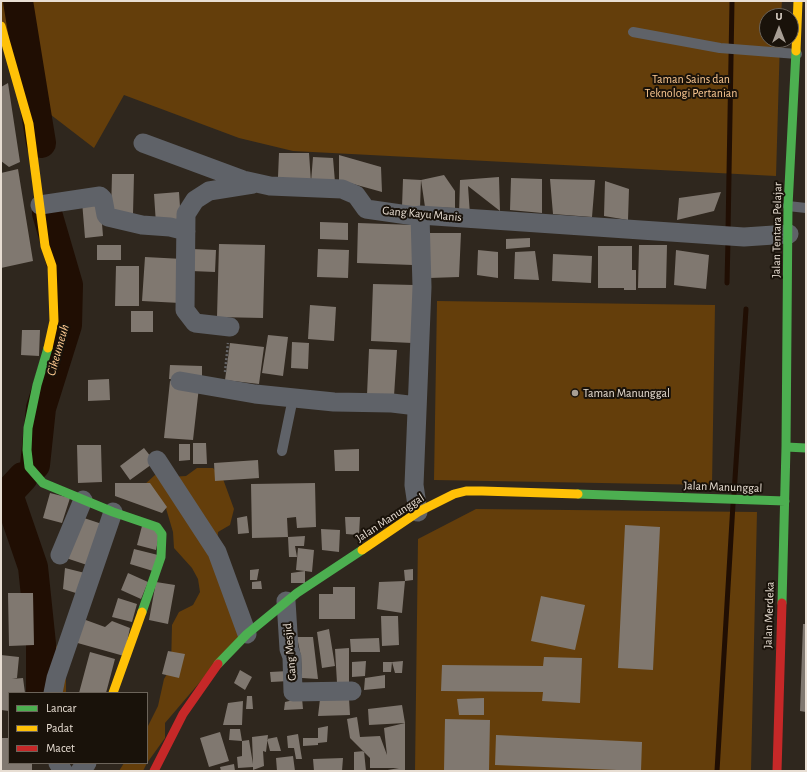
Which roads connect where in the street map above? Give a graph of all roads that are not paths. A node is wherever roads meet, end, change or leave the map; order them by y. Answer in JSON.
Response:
{"nodes":[{"id":1,"x":798,"y":1,"type":"edge"},
{"id":2,"x":1,"y":26,"type":"edge"},
{"id":3,"x":633,"y":32,"type":"dead end"},
{"id":4,"x":801,"y":54,"type":"edge"},
{"id":5,"x":143,"y":143,"type":"dead end"},
{"id":6,"x":258,"y":184,"type":"junction"},
{"id":7,"x":40,"y":205,"type":"junction"},
{"id":8,"x":788,"y":206,"type":"junction"},
{"id":9,"x":806,"y":208,"type":"edge"},
{"id":10,"x":420,"y":215,"type":"junction"},
{"id":11,"x":186,"y":231,"type":"junction"},
{"id":12,"x":789,"y":234,"type":"junction"},
{"id":13,"x":230,"y":327,"type":"road end"},
{"id":14,"x":180,"y":381,"type":"dead end"},
{"id":15,"x":294,"y":398,"type":"junction"},
{"id":16,"x":417,"y":406,"type":"junction"},
{"id":17,"x":786,"y":447,"type":"junction"},
{"id":18,"x":806,"y":448,"type":"edge"},
{"id":19,"x":282,"y":451,"type":"dead end"},
{"id":20,"x":789,"y":459,"type":"joint"},
{"id":21,"x":157,"y":460,"type":"dead end"},
{"id":22,"x":83,"y":500,"type":"junction"},
{"id":23,"x":785,"y":501,"type":"junction"},
{"id":24,"x":113,"y":512,"type":"junction"},
{"id":25,"x":418,"y":512,"type":"junction"},
{"id":26,"x":60,"y":555,"type":"dead end"},
{"id":27,"x":286,"y":601,"type":"junction"},
{"id":28,"x":247,"y":634,"type":"junction"},
{"id":29,"x":352,"y":691,"type":"dead end"},
{"id":30,"x":53,"y":692,"type":"edge"},
{"id":31,"x":113,"y":692,"type":"edge"},
{"id":32,"x":154,"y":771,"type":"edge"},
{"id":33,"x":777,"y":771,"type":"edge"}],
"edges":[{"from":1,"to":4,"type":"street","name":"Jalan Tentara Pelajar"},
{"from":2,"to":7,"type":"street"},
{"from":3,"to":4,"type":"lane"},
{"from":4,"to":8,"type":"street","name":"Jalan Tentara Pelajar"},
{"from":5,"to":6,"type":"street","name":"Gang Kayu Manis"},
{"from":6,"to":10,"type":"street","name":"Gang Kayu Manis"},
{"from":6,"to":11,"type":"street"},
{"from":7,"to":11,"type":"street"},
{"from":7,"to":22,"type":"street"},
{"from":8,"to":9,"type":"lane"},
{"from":8,"to":12,"type":"street","name":"Jalan Tentara Pelajar"},
{"from":10,"to":12,"type":"street","name":"Gang Kayu Manis"},
{"from":10,"to":16,"type":"street"},
{"from":11,"to":13,"type":"street"},
{"from":12,"to":17,"type":"street","name":"Jalan Tentara Pelajar"},
{"from":14,"to":15,"type":"street"},
{"from":15,"to":16,"type":"street"},
{"from":15,"to":19,"type":"lane"},
{"from":16,"to":25,"type":"street"},
{"from":17,"to":18,"type":"street"},
{"from":17,"to":20,"type":"street","name":"Jalan Tentara Pelajar"},
{"from":20,"to":23,"type":"street","name":"Jalan Merdeka"},
{"from":21,"to":28,"type":"street"},
{"from":22,"to":24,"type":"street"},
{"from":22,"to":26,"type":"street"},
{"from":23,"to":25,"type":"street","name":"Jalan Manunggal"},
{"from":23,"to":33,"type":"street","name":"Jalan Merdeka"},
{"from":24,"to":30,"type":"street"},
{"from":24,"to":31,"type":"street"},
{"from":25,"to":27,"type":"street","name":"Jalan Manunggal"},
{"from":27,"to":28,"type":"street","name":"Jalan Manunggal"},
{"from":27,"to":29,"type":"street","name":"Gang Mesjid"},
{"from":28,"to":32,"type":"street","name":"Jalan Manunggal"}]}
